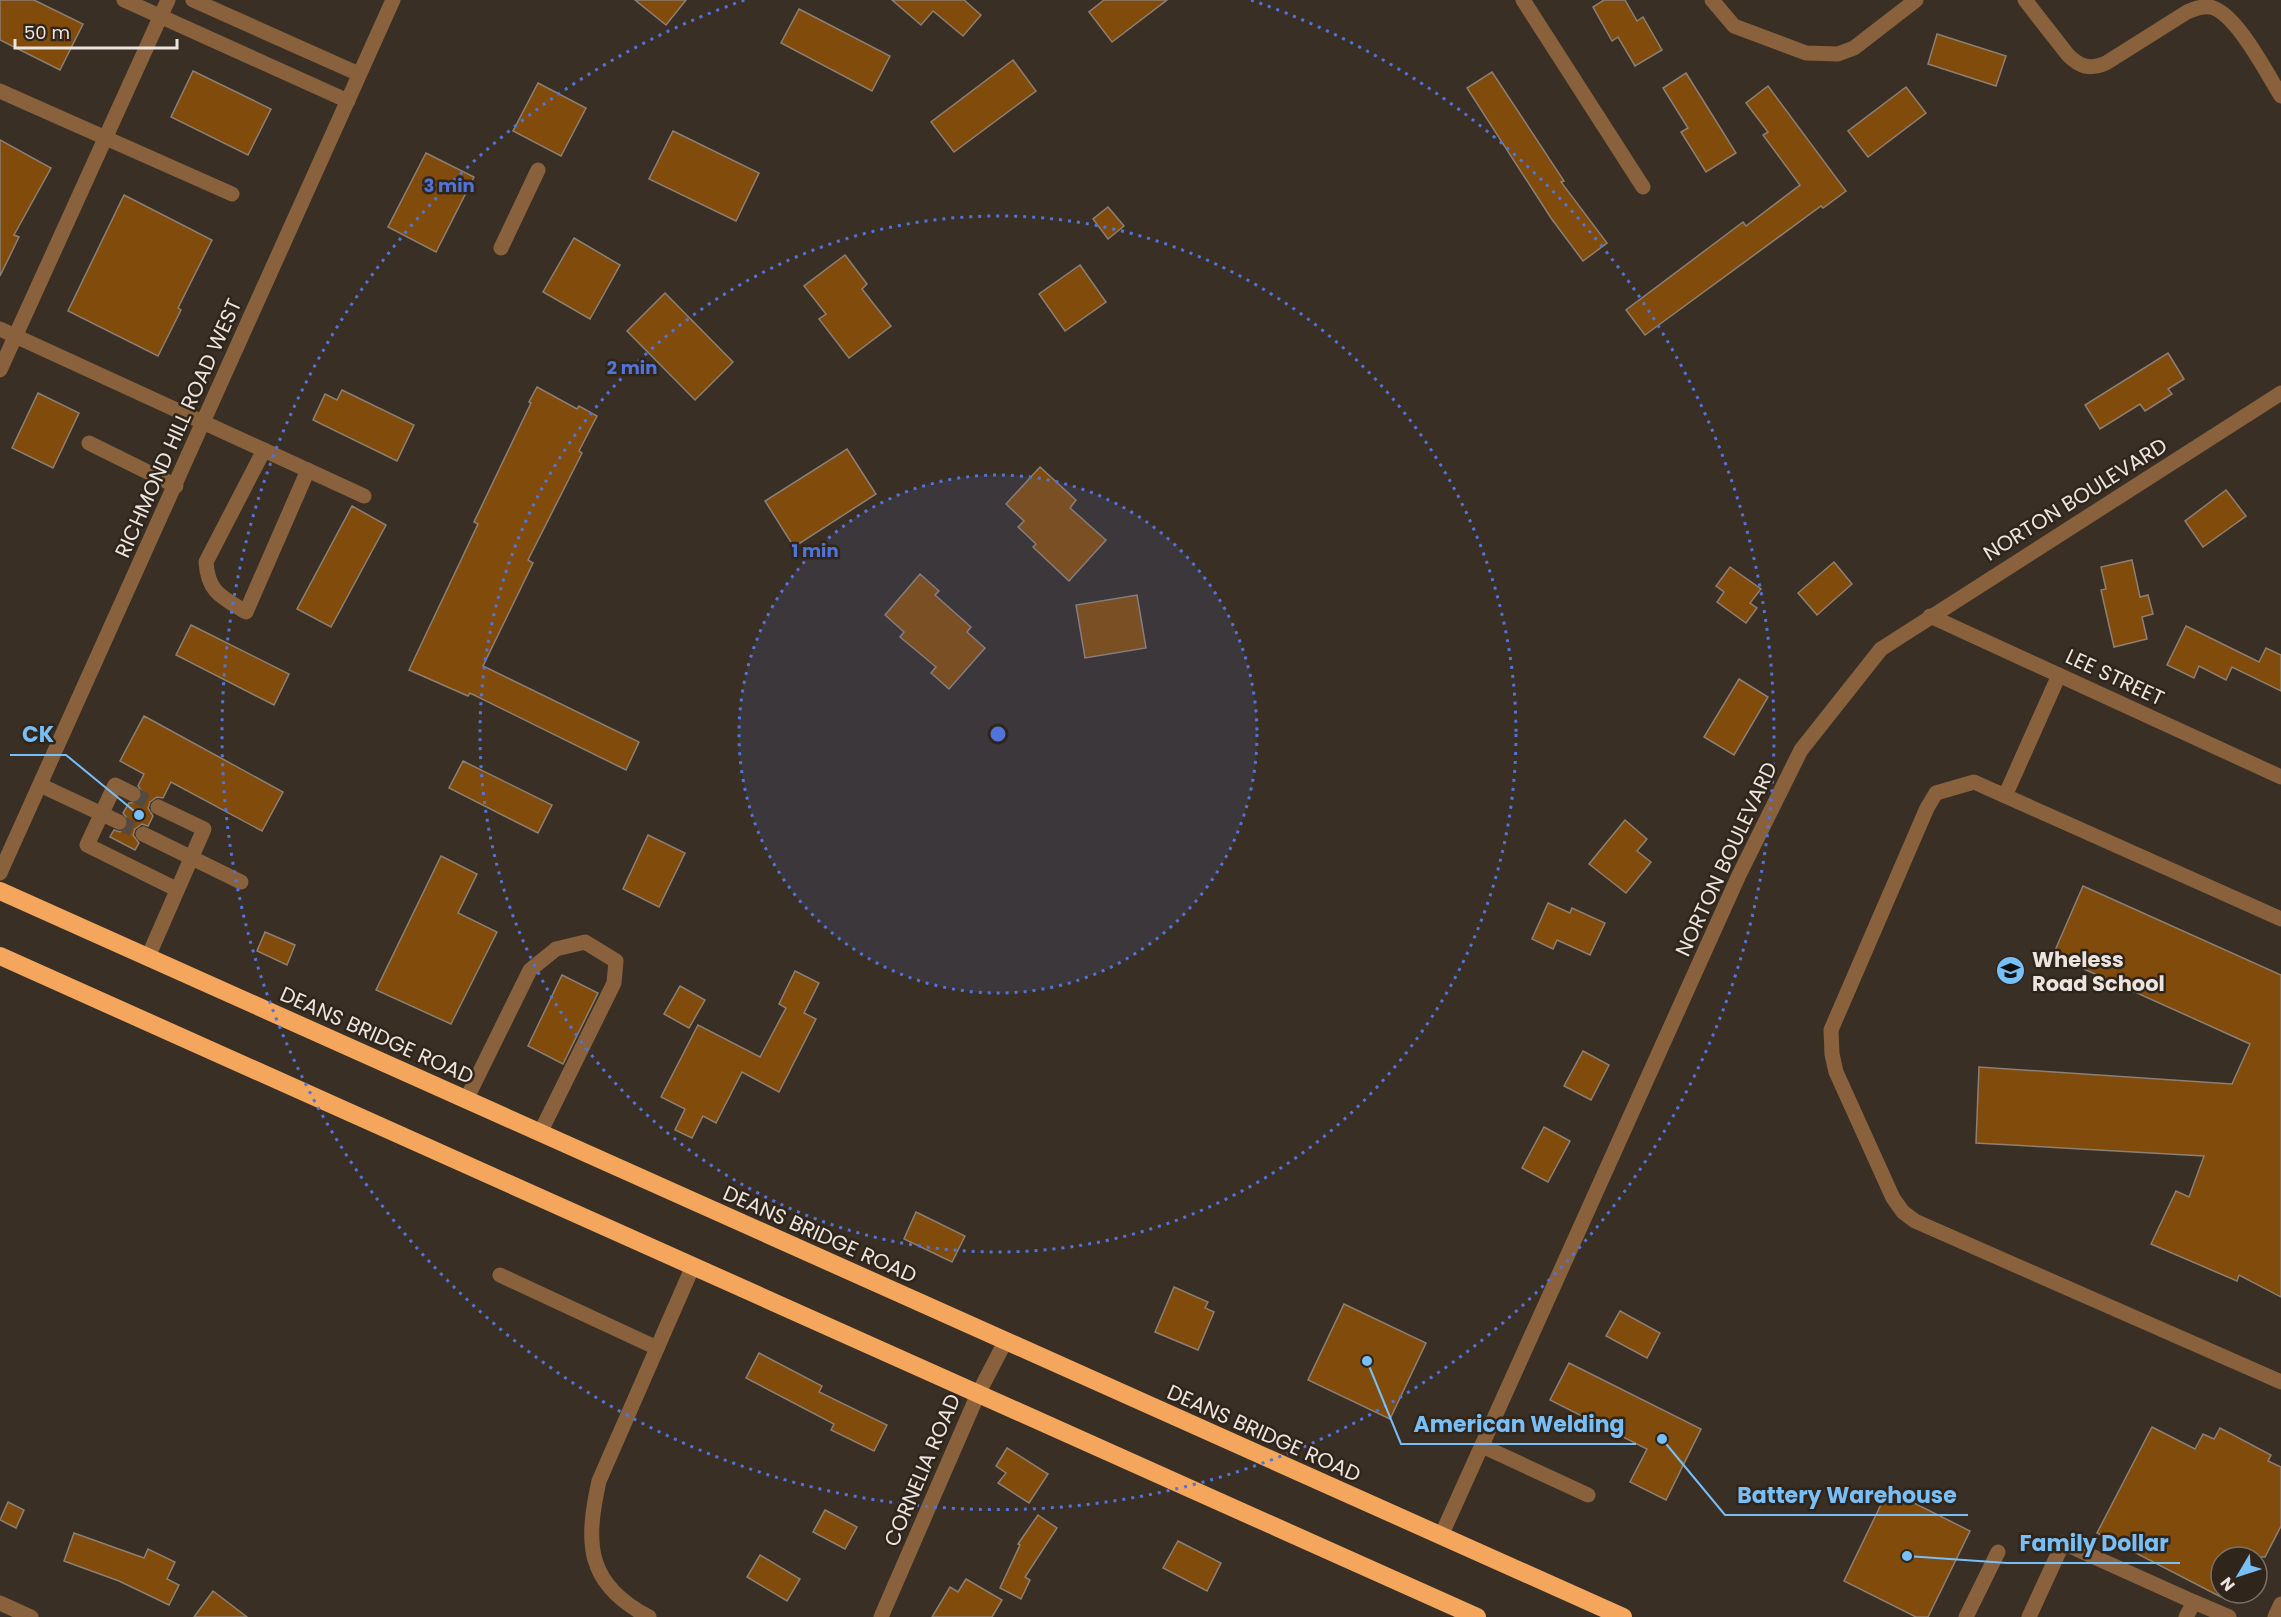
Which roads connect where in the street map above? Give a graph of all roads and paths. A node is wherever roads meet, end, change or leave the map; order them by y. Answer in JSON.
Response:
{"nodes":[{"id":1,"x":124,"y":0,"type":"edge"},
{"id":2,"x":168,"y":0,"type":"edge"},
{"id":3,"x":193,"y":0,"type":"edge"},
{"id":4,"x":393,"y":0,"type":"edge"},
{"id":5,"x":1523,"y":0,"type":"edge"},
{"id":6,"x":1712,"y":0,"type":"edge"},
{"id":7,"x":1916,"y":0,"type":"edge"},
{"id":8,"x":2025,"y":0,"type":"edge"},
{"id":9,"x":161,"y":17,"type":"junction"},
{"id":10,"x":359,"y":74,"type":"junction"},
{"id":11,"x":0,"y":91,"type":"edge"},
{"id":12,"x":2281,"y":96,"type":"edge"},
{"id":13,"x":348,"y":101,"type":"junction"},
{"id":14,"x":104,"y":137,"type":"junction"},
{"id":15,"x":538,"y":170,"type":"dead end"},
{"id":16,"x":1643,"y":187,"type":"dead end"},
{"id":17,"x":232,"y":194,"type":"dead end"},
{"id":18,"x":501,"y":248,"type":"dead end"},
{"id":19,"x":0,"y":329,"type":"edge"},
{"id":20,"x":16,"y":336,"type":"junction"},
{"id":21,"x":0,"y":370,"type":"edge"},
{"id":22,"x":2281,"y":393,"type":"edge"},
{"id":23,"x":204,"y":422,"type":"junction"},
{"id":24,"x":89,"y":443,"type":"dead end"},
{"id":25,"x":264,"y":450,"type":"junction"},
{"id":26,"x":309,"y":470,"type":"junction"},
{"id":27,"x":176,"y":486,"type":"junction"},
{"id":28,"x":364,"y":496,"type":"dead end"},
{"id":29,"x":1930,"y":616,"type":"junction"},
{"id":30,"x":2059,"y":675,"type":"junction"},
{"id":31,"x":2281,"y":777,"type":"edge"},
{"id":32,"x":40,"y":785,"type":"junction"},
{"id":33,"x":133,"y":794,"type":"tunnel mouth"},
{"id":34,"x":2005,"y":796,"type":"junction"},
{"id":35,"x":158,"y":807,"type":"tunnel mouth"},
{"id":36,"x":101,"y":814,"type":"junction"},
{"id":37,"x":119,"y":822,"type":"tunnel mouth"},
{"id":38,"x":144,"y":834,"type":"tunnel mouth"},
{"id":39,"x":191,"y":857,"type":"junction"},
{"id":40,"x":0,"y":873,"type":"edge"},
{"id":41,"x":241,"y":882,"type":"dead end"},
{"id":42,"x":176,"y":889,"type":"junction"},
{"id":43,"x":0,"y":891,"type":"edge"},
{"id":44,"x":2281,"y":919,"type":"edge"},
{"id":45,"x":0,"y":956,"type":"edge"},
{"id":46,"x":148,"y":957,"type":"junction"},
{"id":47,"x":466,"y":1100,"type":"junction"},
{"id":48,"x":540,"y":1133,"type":"junction"},
{"id":49,"x":693,"y":1266,"type":"junction"},
{"id":50,"x":500,"y":1275,"type":"dead end"},
{"id":51,"x":1005,"y":1342,"type":"junction"},
{"id":52,"x":657,"y":1348,"type":"junction"},
{"id":53,"x":2281,"y":1382,"type":"edge"},
{"id":54,"x":978,"y":1394,"type":"junction"},
{"id":55,"x":1482,"y":1446,"type":"junction"},
{"id":56,"x":1588,"y":1495,"type":"dead end"},
{"id":57,"x":1441,"y":1536,"type":"junction"},
{"id":58,"x":1998,"y":1552,"type":"dead end"},
{"id":59,"x":2194,"y":1602,"type":"junction"},
{"id":60,"x":0,"y":1603,"type":"edge"},
{"id":61,"x":2281,"y":1604,"type":"edge"},
{"id":62,"x":31,"y":1617,"type":"edge"},
{"id":63,"x":649,"y":1617,"type":"edge"},
{"id":64,"x":881,"y":1617,"type":"edge"},
{"id":65,"x":1477,"y":1617,"type":"edge"},
{"id":66,"x":1623,"y":1617,"type":"edge"},
{"id":67,"x":1966,"y":1617,"type":"edge"},
{"id":68,"x":2029,"y":1617,"type":"edge"},
{"id":69,"x":2186,"y":1617,"type":"edge"},
{"id":70,"x":2229,"y":1617,"type":"edge"},
{"id":71,"x":2275,"y":1617,"type":"edge"}],
"edges":[{"from":1,"to":9,"type":"street"},
{"from":2,"to":9,"type":"street"},
{"from":3,"to":10,"type":"street"},
{"from":4,"to":10,"type":"street","name":"RICHMOND HILL ROAD WEST"},
{"from":5,"to":16,"type":"street"},
{"from":6,"to":7,"type":"street"},
{"from":8,"to":12,"type":"street"},
{"from":9,"to":13,"type":"street"},
{"from":9,"to":14,"type":"street"},
{"from":10,"to":13,"type":"street","name":"RICHMOND HILL ROAD WEST"},
{"from":11,"to":14,"type":"street"},
{"from":13,"to":23,"type":"street","name":"RICHMOND HILL ROAD WEST"},
{"from":14,"to":17,"type":"street"},
{"from":14,"to":20,"type":"street"},
{"from":15,"to":18,"type":"street"},
{"from":19,"to":20,"type":"street"},
{"from":20,"to":21,"type":"street"},
{"from":20,"to":23,"type":"street"},
{"from":22,"to":29,"type":"street","name":"NORTON BOULEVARD"},
{"from":23,"to":25,"type":"street"},
{"from":23,"to":27,"type":"street","name":"RICHMOND HILL ROAD WEST"},
{"from":24,"to":27,"type":"street"},
{"from":25,"to":26,"type":"street"},
{"from":25,"to":26,"type":"street"},
{"from":26,"to":28,"type":"street"},
{"from":27,"to":32,"type":"street","name":"RICHMOND HILL ROAD WEST"},
{"from":29,"to":30,"type":"street","name":"LEE STREET"},
{"from":29,"to":55,"type":"street","name":"NORTON BOULEVARD"},
{"from":30,"to":31,"type":"street","name":"LEE STREET"},
{"from":30,"to":34,"type":"street"},
{"from":32,"to":36,"type":"street"},
{"from":32,"to":40,"type":"street","name":"RICHMOND HILL ROAD WEST"},
{"from":33,"to":36,"type":"street"},
{"from":34,"to":44,"type":"street"},
{"from":34,"to":53,"type":"street"},
{"from":35,"to":39,"type":"street"},
{"from":36,"to":37,"type":"street"},
{"from":36,"to":42,"type":"street"},
{"from":38,"to":39,"type":"street"},
{"from":39,"to":41,"type":"street"},
{"from":39,"to":42,"type":"street"},
{"from":42,"to":46,"type":"street"},
{"from":43,"to":46,"type":"highway","name":"DEANS BRIDGE ROAD"},
{"from":45,"to":49,"type":"highway"},
{"from":46,"to":47,"type":"highway","name":"DEANS BRIDGE ROAD"},
{"from":47,"to":48,"type":"highway","name":"DEANS BRIDGE ROAD"},
{"from":47,"to":48,"type":"street"},
{"from":48,"to":51,"type":"highway","name":"DEANS BRIDGE ROAD"},
{"from":49,"to":52,"type":"street"},
{"from":49,"to":54,"type":"highway"},
{"from":50,"to":52,"type":"street"},
{"from":51,"to":54,"type":"street","name":"CORNELIA ROAD"},
{"from":51,"to":57,"type":"highway","name":"DEANS BRIDGE ROAD"},
{"from":52,"to":63,"type":"street"},
{"from":54,"to":64,"type":"street","name":"CORNELIA ROAD"},
{"from":54,"to":65,"type":"highway"},
{"from":55,"to":56,"type":"street"},
{"from":55,"to":57,"type":"street","name":"NORTON BOULEVARD"},
{"from":57,"to":66,"type":"highway","name":"DEANS BRIDGE ROAD"},
{"from":58,"to":67,"type":"street"},
{"from":59,"to":68,"type":"street"},
{"from":59,"to":69,"type":"street"},
{"from":59,"to":70,"type":"street"},
{"from":60,"to":62,"type":"street"},
{"from":61,"to":71,"type":"street"}]}
